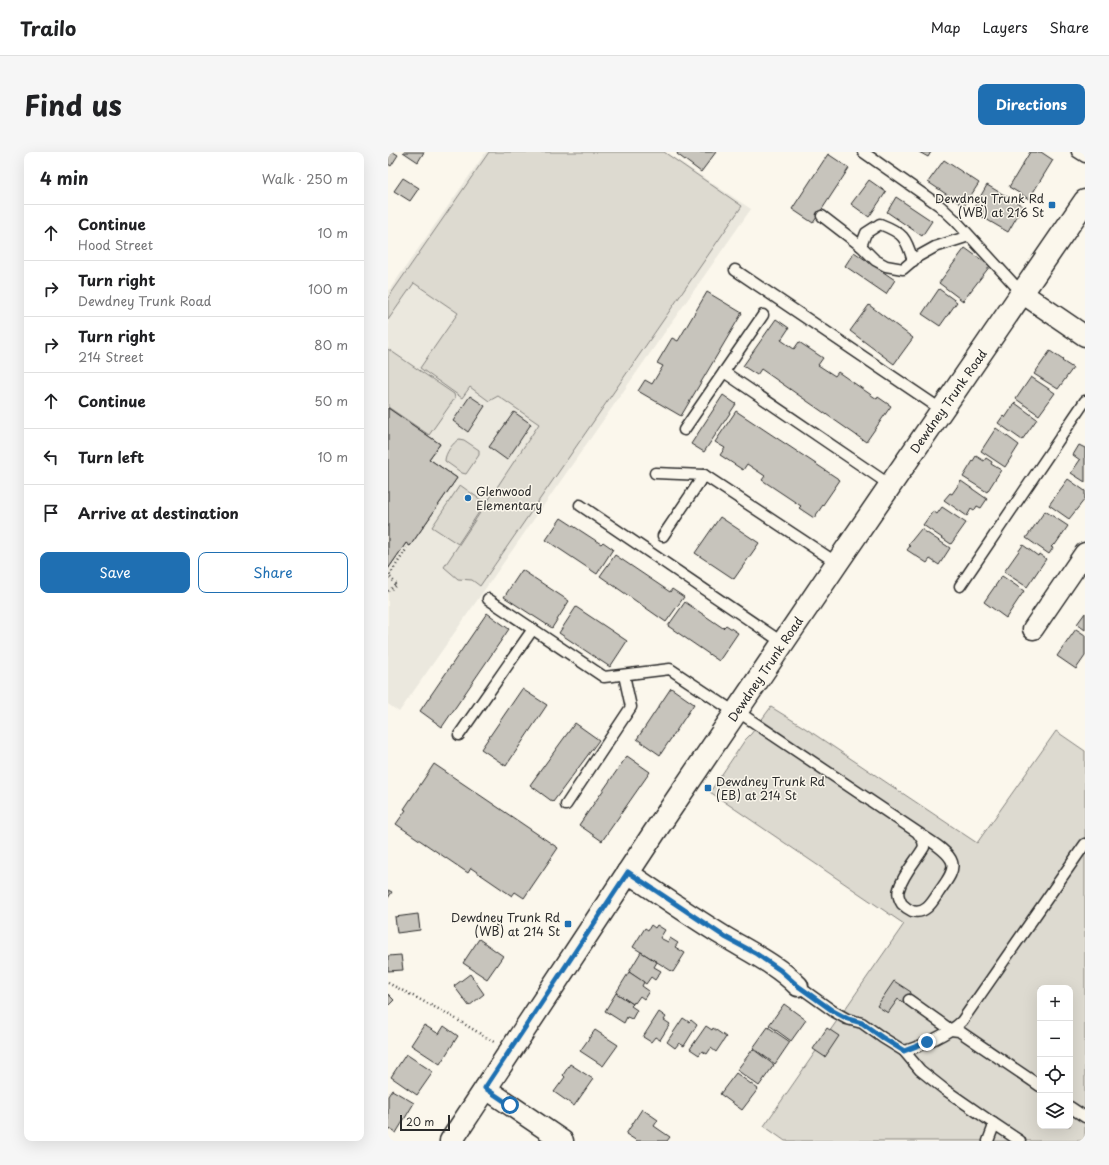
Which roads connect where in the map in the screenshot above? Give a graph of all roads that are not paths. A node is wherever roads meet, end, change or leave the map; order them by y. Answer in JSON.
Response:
{"nodes":[{"id":1,"x":862,"y":152,"type":"edge"},
{"id":2,"x":1077,"y":152,"type":"edge"},
{"id":3,"x":1085,"y":157,"type":"edge"},
{"id":4,"x":1085,"y":201,"type":"edge"},
{"id":5,"x":822,"y":216,"type":"dead end"},
{"id":6,"x":969,"y":236,"type":"junction"},
{"id":7,"x":861,"y":246,"type":"junction"},
{"id":8,"x":913,"y":261,"type":"junction"},
{"id":9,"x":735,"y":270,"type":"dead end"},
{"id":10,"x":1022,"y":293,"type":"junction"},
{"id":11,"x":763,"y":315,"type":"dead end"},
{"id":12,"x":1085,"y":336,"type":"edge"},
{"id":13,"x":724,"y":372,"type":"junction"},
{"id":14,"x":1085,"y":401,"type":"edge"},
{"id":15,"x":942,"y":410,"type":"junction"},
{"id":16,"x":684,"y":430,"type":"dead end"},
{"id":17,"x":655,"y":473,"type":"dead end"},
{"id":18,"x":704,"y":475,"type":"junction"},
{"id":19,"x":890,"y":485,"type":"junction"},
{"id":20,"x":580,"y":505,"type":"dead end"},
{"id":21,"x":663,"y":536,"type":"dead end"},
{"id":22,"x":1085,"y":553,"type":"edge"},
{"id":23,"x":837,"y":563,"type":"junction"},
{"id":24,"x":960,"y":586,"type":"dead end"},
{"id":25,"x":488,"y":598,"type":"dead end"},
{"id":26,"x":533,"y":629,"type":"junction"},
{"id":27,"x":1033,"y":629,"type":"dead end"},
{"id":28,"x":783,"y":643,"type":"junction"},
{"id":29,"x":624,"y":675,"type":"junction"},
{"id":30,"x":736,"y":712,"type":"junction"},
{"id":31,"x":460,"y":735,"type":"dead end"},
{"id":32,"x":566,"y":805,"type":"dead end"},
{"id":33,"x":917,"y":832,"type":"junction"},
{"id":34,"x":1085,"y":844,"type":"edge"},
{"id":35,"x":628,"y":872,"type":"junction"},
{"id":36,"x":798,"y":986,"type":"joint"},
{"id":37,"x":909,"y":1000,"type":"dead end"},
{"id":38,"x":952,"y":1030,"type":"junction"},
{"id":39,"x":904,"y":1051,"type":"junction"},
{"id":40,"x":1037,"y":1084,"type":"edge"},
{"id":41,"x":485,"y":1088,"type":"junction"},
{"id":42,"x":1073,"y":1109,"type":"edge"},
{"id":43,"x":1085,"y":1117,"type":"edge"},
{"id":44,"x":993,"y":1123,"type":"junction"},
{"id":45,"x":451,"y":1141,"type":"edge"},
{"id":46,"x":563,"y":1141,"type":"edge"},
{"id":47,"x":988,"y":1141,"type":"edge"},
{"id":48,"x":1020,"y":1141,"type":"edge"}],
"edges":[{"from":1,"to":6,"type":"lane"},
{"from":2,"to":3,"type":"lane"},
{"from":4,"to":10,"type":"main road","name":"Dewdney Trunk Road"},
{"from":5,"to":7,"type":"lane"},
{"from":6,"to":8,"type":"lane"},
{"from":6,"to":10,"type":"lane"},
{"from":7,"to":8,"type":"lane"},
{"from":7,"to":8,"type":"lane"},
{"from":9,"to":15,"type":"lane"},
{"from":10,"to":12,"type":"street"},
{"from":10,"to":15,"type":"main road","name":"Dewdney Trunk Road"},
{"from":11,"to":13,"type":"lane"},
{"from":13,"to":16,"type":"lane"},
{"from":13,"to":19,"type":"lane"},
{"from":14,"to":24,"type":"lane"},
{"from":15,"to":19,"type":"main road","name":"Dewdney Trunk Road"},
{"from":17,"to":18,"type":"lane"},
{"from":18,"to":21,"type":"lane"},
{"from":18,"to":23,"type":"lane"},
{"from":19,"to":23,"type":"main road","name":"Dewdney Trunk Road"},
{"from":20,"to":28,"type":"lane"},
{"from":22,"to":27,"type":"street"},
{"from":23,"to":28,"type":"main road","name":"Dewdney Trunk Road"},
{"from":25,"to":26,"type":"lane"},
{"from":26,"to":29,"type":"lane"},
{"from":26,"to":31,"type":"lane"},
{"from":28,"to":30,"type":"main road","name":"Dewdney Trunk Road"},
{"from":29,"to":30,"type":"lane"},
{"from":29,"to":32,"type":"lane"},
{"from":30,"to":33,"type":"lane"},
{"from":30,"to":35,"type":"main road","name":"Dewdney Trunk Road"},
{"from":33,"to":33,"type":"lane"},
{"from":34,"to":38,"type":"lane"},
{"from":35,"to":36,"type":"street"},
{"from":35,"to":41,"type":"main road","name":"Dewdney Trunk Road"},
{"from":36,"to":39,"type":"lane"},
{"from":37,"to":38,"type":"lane"},
{"from":38,"to":39,"type":"lane"},
{"from":38,"to":40,"type":"lane"},
{"from":39,"to":44,"type":"lane"},
{"from":41,"to":45,"type":"main road","name":"Dewdney Trunk Road"},
{"from":41,"to":46,"type":"street"},
{"from":42,"to":43,"type":"lane"},
{"from":44,"to":47,"type":"lane"},
{"from":44,"to":48,"type":"lane"}]}
